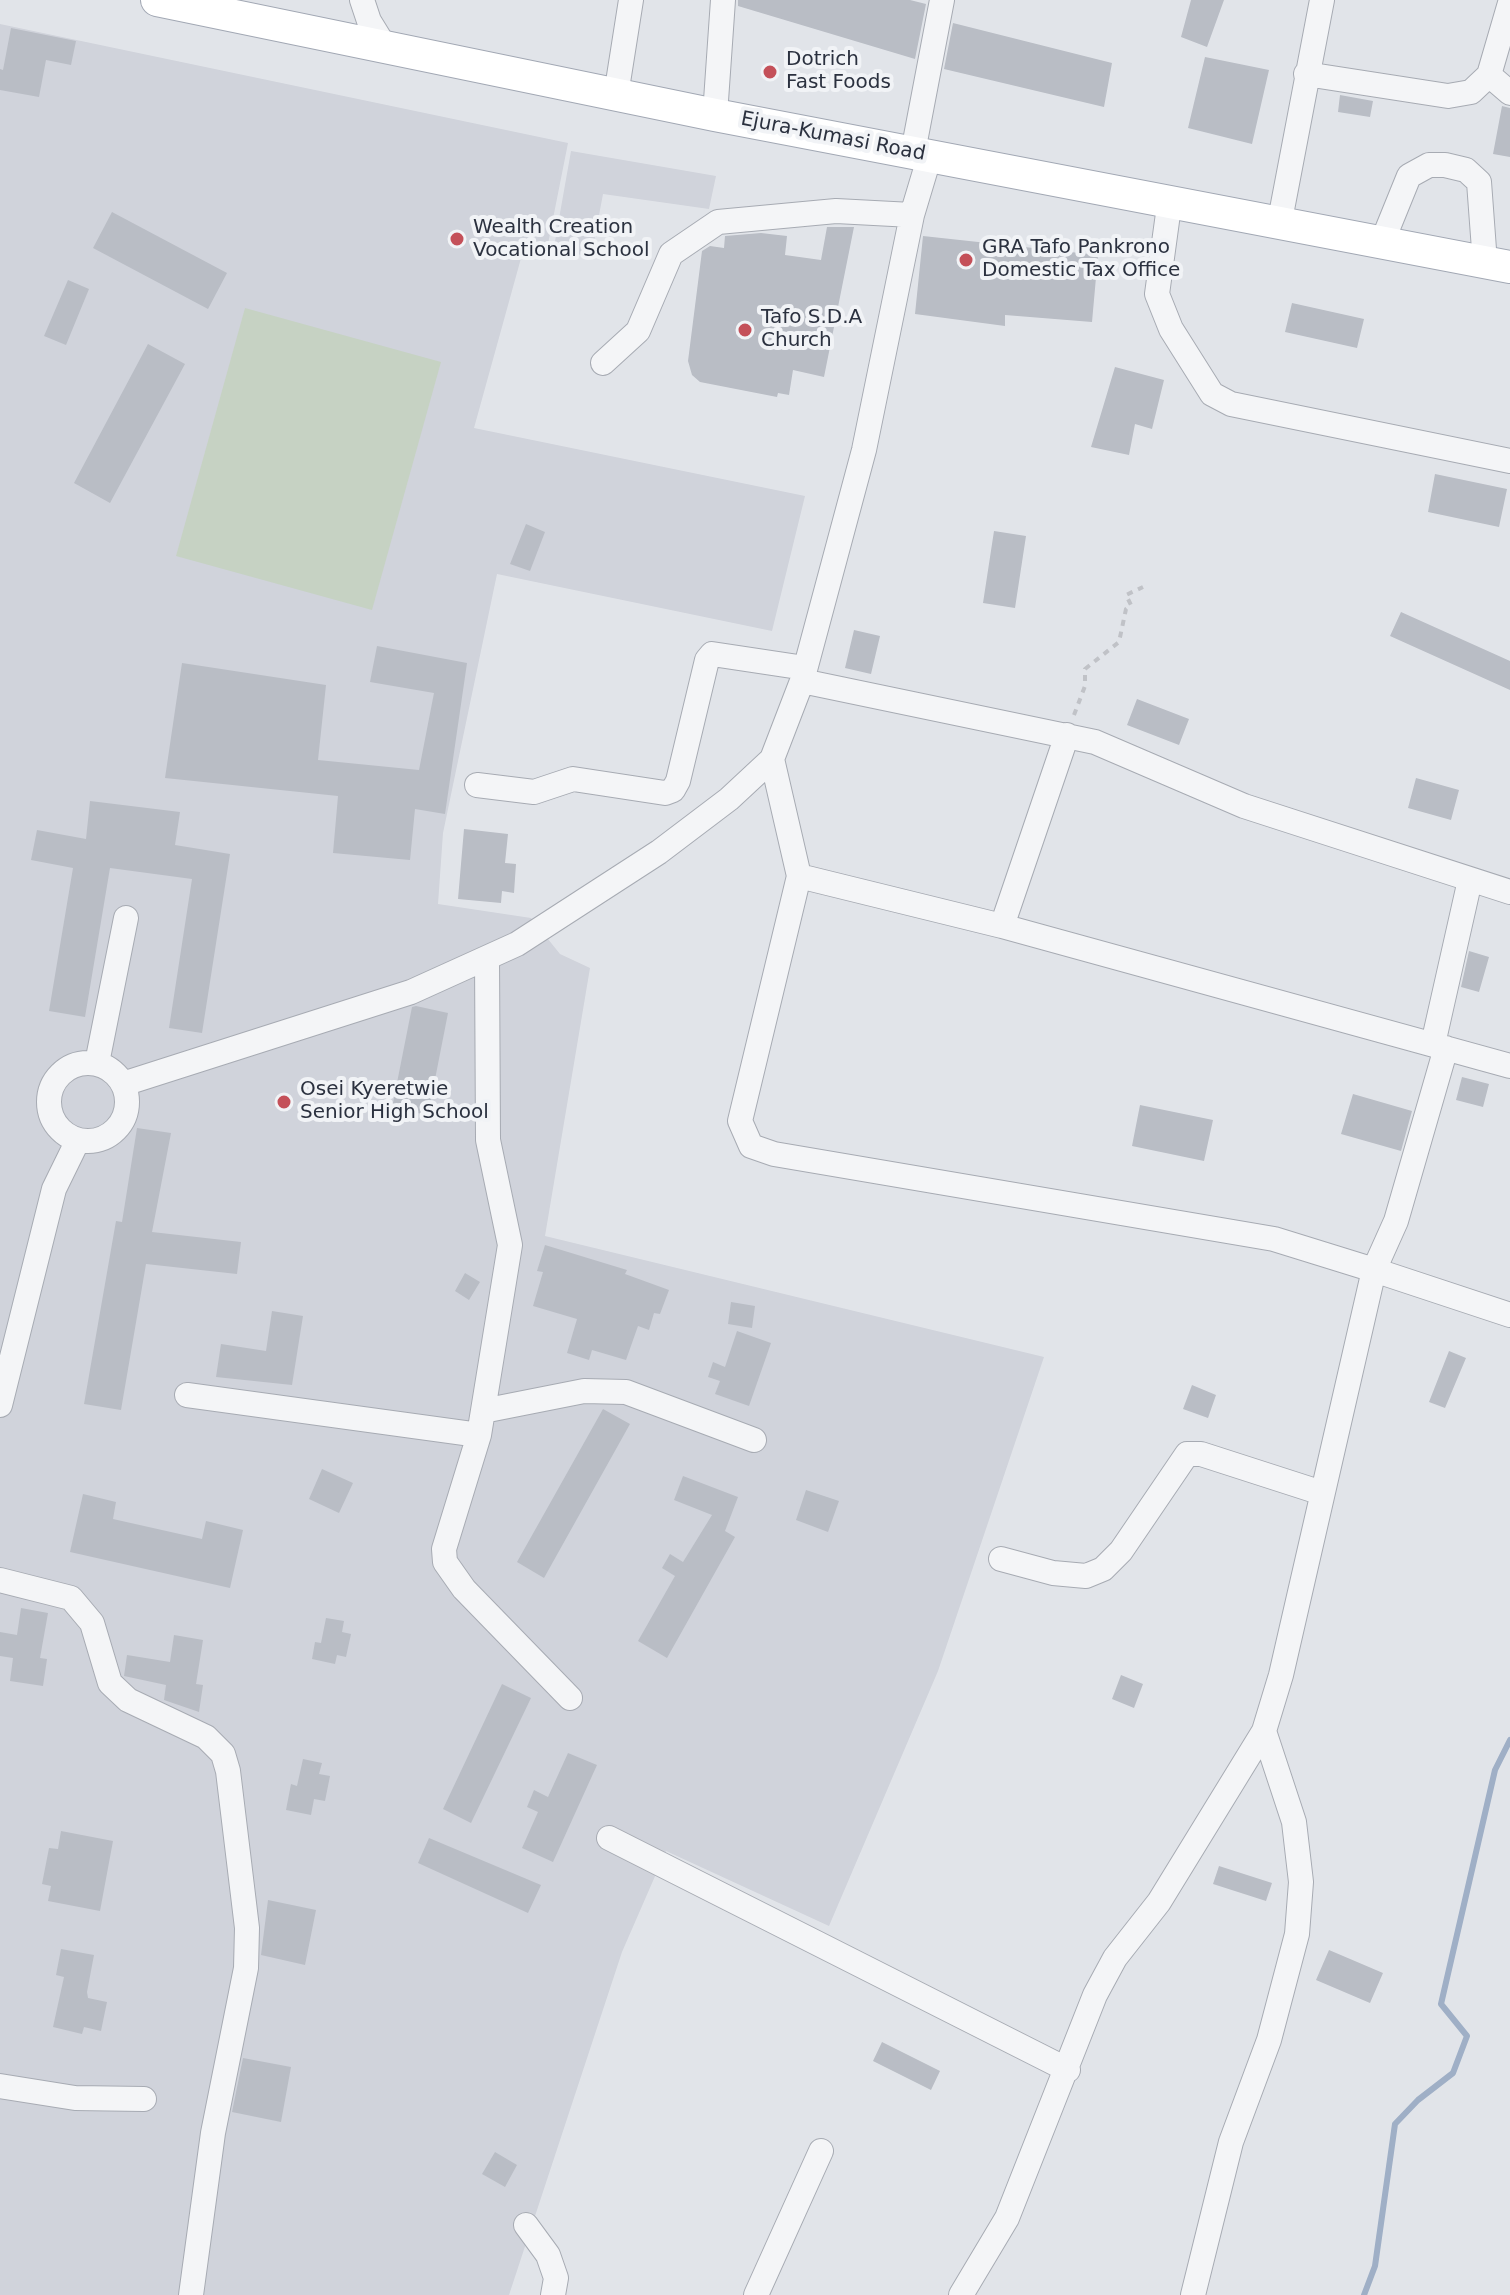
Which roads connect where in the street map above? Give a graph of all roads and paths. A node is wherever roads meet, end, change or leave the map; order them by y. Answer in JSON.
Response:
{"nodes":[{"id":1,"x":158,"y":0,"type":"edge"},
{"id":2,"x":362,"y":0,"type":"edge"},
{"id":3,"x":631,"y":0,"type":"edge"},
{"id":4,"x":723,"y":0,"type":"edge"},
{"id":5,"x":942,"y":0,"type":"edge"},
{"id":6,"x":1322,"y":0,"type":"edge"},
{"id":7,"x":1510,"y":3,"type":"edge"},
{"id":8,"x":234,"y":8,"type":"edge"},
{"id":9,"x":385,"y":47,"type":"junction"},
{"id":10,"x":1306,"y":74,"type":"junction"},
{"id":11,"x":1489,"y":75,"type":"junction"},
{"id":12,"x":1510,"y":93,"type":"edge"},
{"id":13,"x":616,"y":95,"type":"junction"},
{"id":14,"x":715,"y":115,"type":"junction"},
{"id":15,"x":921,"y":153,"type":"junction"},
{"id":16,"x":1170,"y":199,"type":"junction"},
{"id":17,"x":912,"y":215,"type":"junction"},
{"id":18,"x":1280,"y":220,"type":"junction"},
{"id":19,"x":1383,"y":240,"type":"junction"},
{"id":20,"x":1497,"y":265,"type":"edge"},
{"id":21,"x":603,"y":363,"type":"dead end"},
{"id":22,"x":1510,"y":461,"type":"edge"},
{"id":23,"x":1143,"y":587,"type":"dead end"},
{"id":24,"x":804,"y":675,"type":"junction"},
{"id":25,"x":1068,"y":732,"type":"junction"},
{"id":26,"x":772,"y":759,"type":"junction"},
{"id":27,"x":477,"y":785,"type":"dead end"},
{"id":28,"x":799,"y":876,"type":"junction"},
{"id":29,"x":1470,"y":880,"type":"junction"},
{"id":30,"x":1510,"y":892,"type":"edge"},
{"id":31,"x":126,"y":918,"type":"dead end"},
{"id":32,"x":1002,"y":926,"type":"junction"},
{"id":33,"x":487,"y":958,"type":"junction"},
{"id":34,"x":1440,"y":1046,"type":"junction"},
{"id":35,"x":97,"y":1063,"type":"junction"},
{"id":36,"x":1510,"y":1066,"type":"edge"},
{"id":37,"x":123,"y":1084,"type":"junction"},
{"id":38,"x":78,"y":1140,"type":"junction"},
{"id":39,"x":1374,"y":1270,"type":"junction"},
{"id":40,"x":1510,"y":1315,"type":"edge"},
{"id":41,"x":187,"y":1395,"type":"dead end"},
{"id":42,"x":0,"y":1405,"type":"edge"},
{"id":43,"x":481,"y":1423,"type":"junction"},
{"id":44,"x":754,"y":1440,"type":"dead end"},
{"id":45,"x":1322,"y":1493,"type":"junction"},
{"id":46,"x":1001,"y":1559,"type":"dead end"},
{"id":47,"x":0,"y":1580,"type":"edge"},
{"id":48,"x":570,"y":1698,"type":"dead end"},
{"id":49,"x":1264,"y":1731,"type":"junction"},
{"id":50,"x":609,"y":1838,"type":"dead end"},
{"id":51,"x":1068,"y":2070,"type":"junction"},
{"id":52,"x":0,"y":2086,"type":"edge"},
{"id":53,"x":144,"y":2099,"type":"dead end"},
{"id":54,"x":821,"y":2151,"type":"dead end"},
{"id":55,"x":526,"y":2225,"type":"dead end"},
{"id":56,"x":191,"y":2295,"type":"edge"},
{"id":57,"x":553,"y":2295,"type":"edge"},
{"id":58,"x":756,"y":2295,"type":"edge"},
{"id":59,"x":961,"y":2295,"type":"edge"},
{"id":60,"x":1193,"y":2295,"type":"edge"}],
"edges":[{"from":1,"to":8,"type":"main road","name":"Ejura-Kumasi Road"},
{"from":2,"to":9,"type":"street"},
{"from":3,"to":13,"type":"street"},
{"from":4,"to":14,"type":"street"},
{"from":5,"to":15,"type":"street"},
{"from":6,"to":10,"type":"street"},
{"from":7,"to":11,"type":"street"},
{"from":8,"to":9,"type":"main road","name":"Ejura-Kumasi Road"},
{"from":9,"to":13,"type":"main road","name":"Ejura-Kumasi Road"},
{"from":10,"to":11,"type":"street"},
{"from":10,"to":18,"type":"street"},
{"from":11,"to":12,"type":"street"},
{"from":13,"to":14,"type":"main road","name":"Ejura-Kumasi Road"},
{"from":14,"to":15,"type":"main road","name":"Ejura-Kumasi Road"},
{"from":15,"to":16,"type":"main road","name":"Ejura-Kumasi Road"},
{"from":15,"to":17,"type":"street"},
{"from":16,"to":18,"type":"main road","name":"Ejura-Kumasi Road"},
{"from":16,"to":22,"type":"street"},
{"from":17,"to":21,"type":"street"},
{"from":17,"to":24,"type":"street"},
{"from":18,"to":19,"type":"main road","name":"Ejura-Kumasi Road"},
{"from":19,"to":20,"type":"main road","name":"Ejura-Kumasi Road"},
{"from":19,"to":20,"type":"street"},
{"from":23,"to":25,"type":"path"},
{"from":24,"to":25,"type":"street"},
{"from":24,"to":26,"type":"street"},
{"from":24,"to":27,"type":"street"},
{"from":25,"to":29,"type":"street"},
{"from":25,"to":32,"type":"street"},
{"from":26,"to":28,"type":"street"},
{"from":26,"to":33,"type":"street"},
{"from":28,"to":32,"type":"street"},
{"from":28,"to":39,"type":"street"},
{"from":29,"to":30,"type":"street"},
{"from":29,"to":34,"type":"street"},
{"from":31,"to":35,"type":"street"},
{"from":32,"to":34,"type":"street"},
{"from":33,"to":37,"type":"street"},
{"from":33,"to":43,"type":"street"},
{"from":34,"to":36,"type":"street"},
{"from":34,"to":39,"type":"street"},
{"from":35,"to":37,"type":"street"},
{"from":35,"to":38,"type":"street"},
{"from":37,"to":38,"type":"street"},
{"from":38,"to":42,"type":"street"},
{"from":39,"to":40,"type":"street"},
{"from":39,"to":45,"type":"street"},
{"from":41,"to":43,"type":"street"},
{"from":43,"to":44,"type":"street"},
{"from":43,"to":48,"type":"street"},
{"from":45,"to":46,"type":"street"},
{"from":45,"to":49,"type":"street"},
{"from":47,"to":56,"type":"street"},
{"from":49,"to":51,"type":"street"},
{"from":49,"to":60,"type":"street"},
{"from":50,"to":51,"type":"street"},
{"from":51,"to":59,"type":"street"},
{"from":52,"to":53,"type":"street"},
{"from":54,"to":58,"type":"street"},
{"from":55,"to":57,"type":"street"}]}
